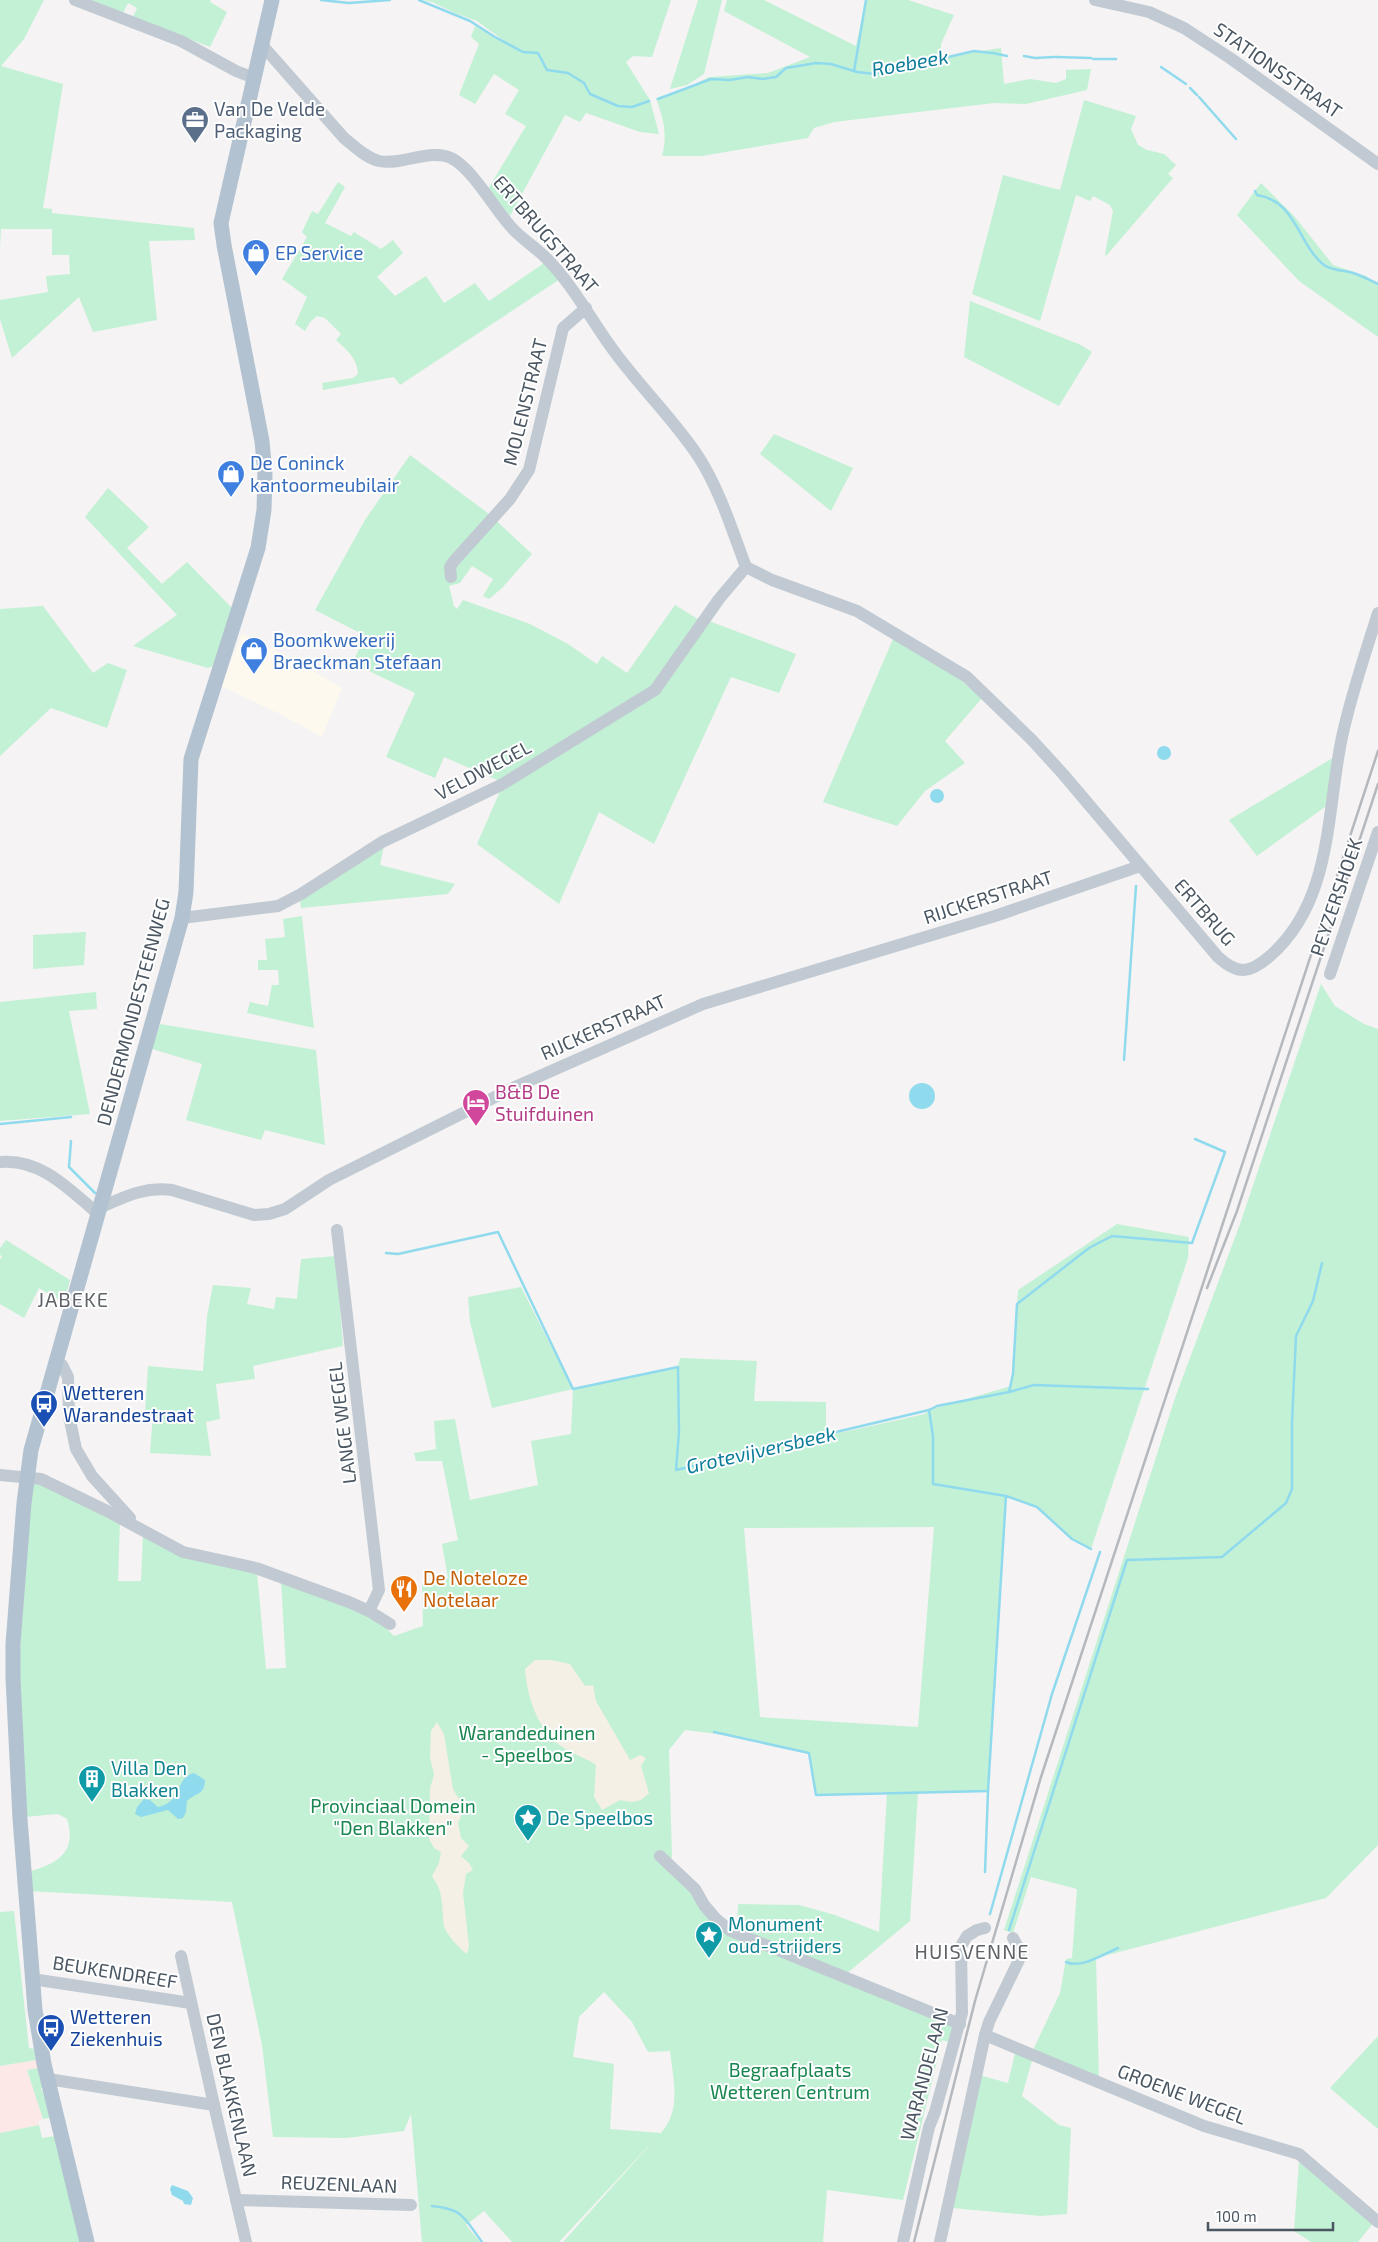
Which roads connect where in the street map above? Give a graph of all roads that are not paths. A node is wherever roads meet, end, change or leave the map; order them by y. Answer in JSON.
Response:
{"nodes":[{"id":1,"x":75,"y":0,"type":"edge"},
{"id":2,"x":272,"y":0,"type":"edge"},
{"id":3,"x":1095,"y":0,"type":"edge"},
{"id":4,"x":262,"y":45,"type":"junction"},
{"id":5,"x":254,"y":78,"type":"junction"},
{"id":6,"x":1378,"y":164,"type":"edge"},
{"id":7,"x":586,"y":308,"type":"junction"},
{"id":8,"x":746,"y":567,"type":"junction"},
{"id":9,"x":451,"y":578,"type":"dead end"},
{"id":10,"x":1378,"y":613,"type":"edge"},
{"id":11,"x":1378,"y":832,"type":"edge"},
{"id":12,"x":1140,"y":866,"type":"junction"},
{"id":13,"x":182,"y":918,"type":"junction"},
{"id":14,"x":1330,"y":974,"type":"dead end"},
{"id":15,"x":0,"y":1162,"type":"edge"},
{"id":16,"x":98,"y":1210,"type":"junction"},
{"id":17,"x":337,"y":1230,"type":"dead end"},
{"id":18,"x":55,"y":1361,"type":"junction"},
{"id":19,"x":0,"y":1475,"type":"edge"},
{"id":20,"x":26,"y":1478,"type":"junction"},
{"id":21,"x":151,"y":1536,"type":"junction"},
{"id":22,"x":369,"y":1610,"type":"junction"},
{"id":23,"x":390,"y":1624,"type":"dead end"},
{"id":24,"x":660,"y":1856,"type":"dead end"},
{"id":25,"x":985,"y":1928,"type":"dead end"},
{"id":26,"x":1013,"y":1938,"type":"dead end"},
{"id":27,"x":181,"y":1956,"type":"dead end"},
{"id":28,"x":32,"y":1979,"type":"junction"},
{"id":29,"x":191,"y":2003,"type":"junction"},
{"id":30,"x":960,"y":2024,"type":"junction"},
{"id":31,"x":985,"y":2035,"type":"junction"},
{"id":32,"x":48,"y":2079,"type":"junction"},
{"id":33,"x":214,"y":2105,"type":"junction"},
{"id":34,"x":236,"y":2200,"type":"junction"},
{"id":35,"x":411,"y":2205,"type":"dead end"},
{"id":36,"x":1378,"y":2222,"type":"edge"},
{"id":37,"x":87,"y":2242,"type":"edge"},
{"id":38,"x":246,"y":2242,"type":"edge"},
{"id":39,"x":903,"y":2242,"type":"edge"},
{"id":40,"x":940,"y":2242,"type":"edge"}],
"edges":[{"from":1,"to":5,"type":"street"},
{"from":2,"to":4,"type":"main road","name":"DENDERMONDESTEENWEG"},
{"from":3,"to":6,"type":"street","name":"STATIONSSTRAAT"},
{"from":4,"to":5,"type":"main road","name":"DENDERMONDESTEENWEG"},
{"from":4,"to":7,"type":"street","name":"ERTBRUGSTRAAT"},
{"from":5,"to":13,"type":"main road","name":"DENDERMONDESTEENWEG"},
{"from":7,"to":8,"type":"street","name":"ERTBRUGSTRAAT"},
{"from":7,"to":9,"type":"street","name":"MOLENSTRAAT"},
{"from":8,"to":12,"type":"street","name":"ERTBRUG"},
{"from":8,"to":13,"type":"street","name":"VELDWEGEL"},
{"from":10,"to":12,"type":"street","name":"ERTBRUG"},
{"from":11,"to":14,"type":"street","name":"PEYZERSHOEK"},
{"from":12,"to":16,"type":"street","name":"RIJCKERSTRAAT"},
{"from":13,"to":16,"type":"main road","name":"DENDERMONDESTEENWEG"},
{"from":15,"to":16,"type":"street"},
{"from":16,"to":18,"type":"main road","name":"DENDERMONDESTEENWEG"},
{"from":17,"to":22,"type":"street","name":"LANGE WEGEL"},
{"from":18,"to":20,"type":"main road","name":"DENDERMONDESTEENWEG"},
{"from":18,"to":21,"type":"street"},
{"from":19,"to":20,"type":"street"},
{"from":20,"to":21,"type":"street"},
{"from":20,"to":28,"type":"main road","name":"DENDERMONDESTEENWEG"},
{"from":21,"to":22,"type":"street"},
{"from":22,"to":23,"type":"street"},
{"from":24,"to":30,"type":"street"},
{"from":25,"to":30,"type":"street","name":"WARANDELAAN"},
{"from":26,"to":31,"type":"street"},
{"from":27,"to":29,"type":"street","name":"DEN BLAKKENLAAN"},
{"from":28,"to":29,"type":"street","name":"BEUKENDREEF"},
{"from":28,"to":32,"type":"main road","name":"DENDERMONDESTEENWEG"},
{"from":29,"to":33,"type":"street","name":"DEN BLAKKENLAAN"},
{"from":30,"to":39,"type":"street","name":"WARANDELAAN"},
{"from":31,"to":36,"type":"street","name":"GROENE WEGEL"},
{"from":31,"to":40,"type":"street"},
{"from":32,"to":33,"type":"street"},
{"from":32,"to":37,"type":"main road","name":"DENDERMONDESTEENWEG"},
{"from":33,"to":34,"type":"street","name":"DEN BLAKKENLAAN"},
{"from":34,"to":35,"type":"street","name":"REUZENLAAN"},
{"from":34,"to":38,"type":"street","name":"DEN BLAKKENLAAN"}]}
